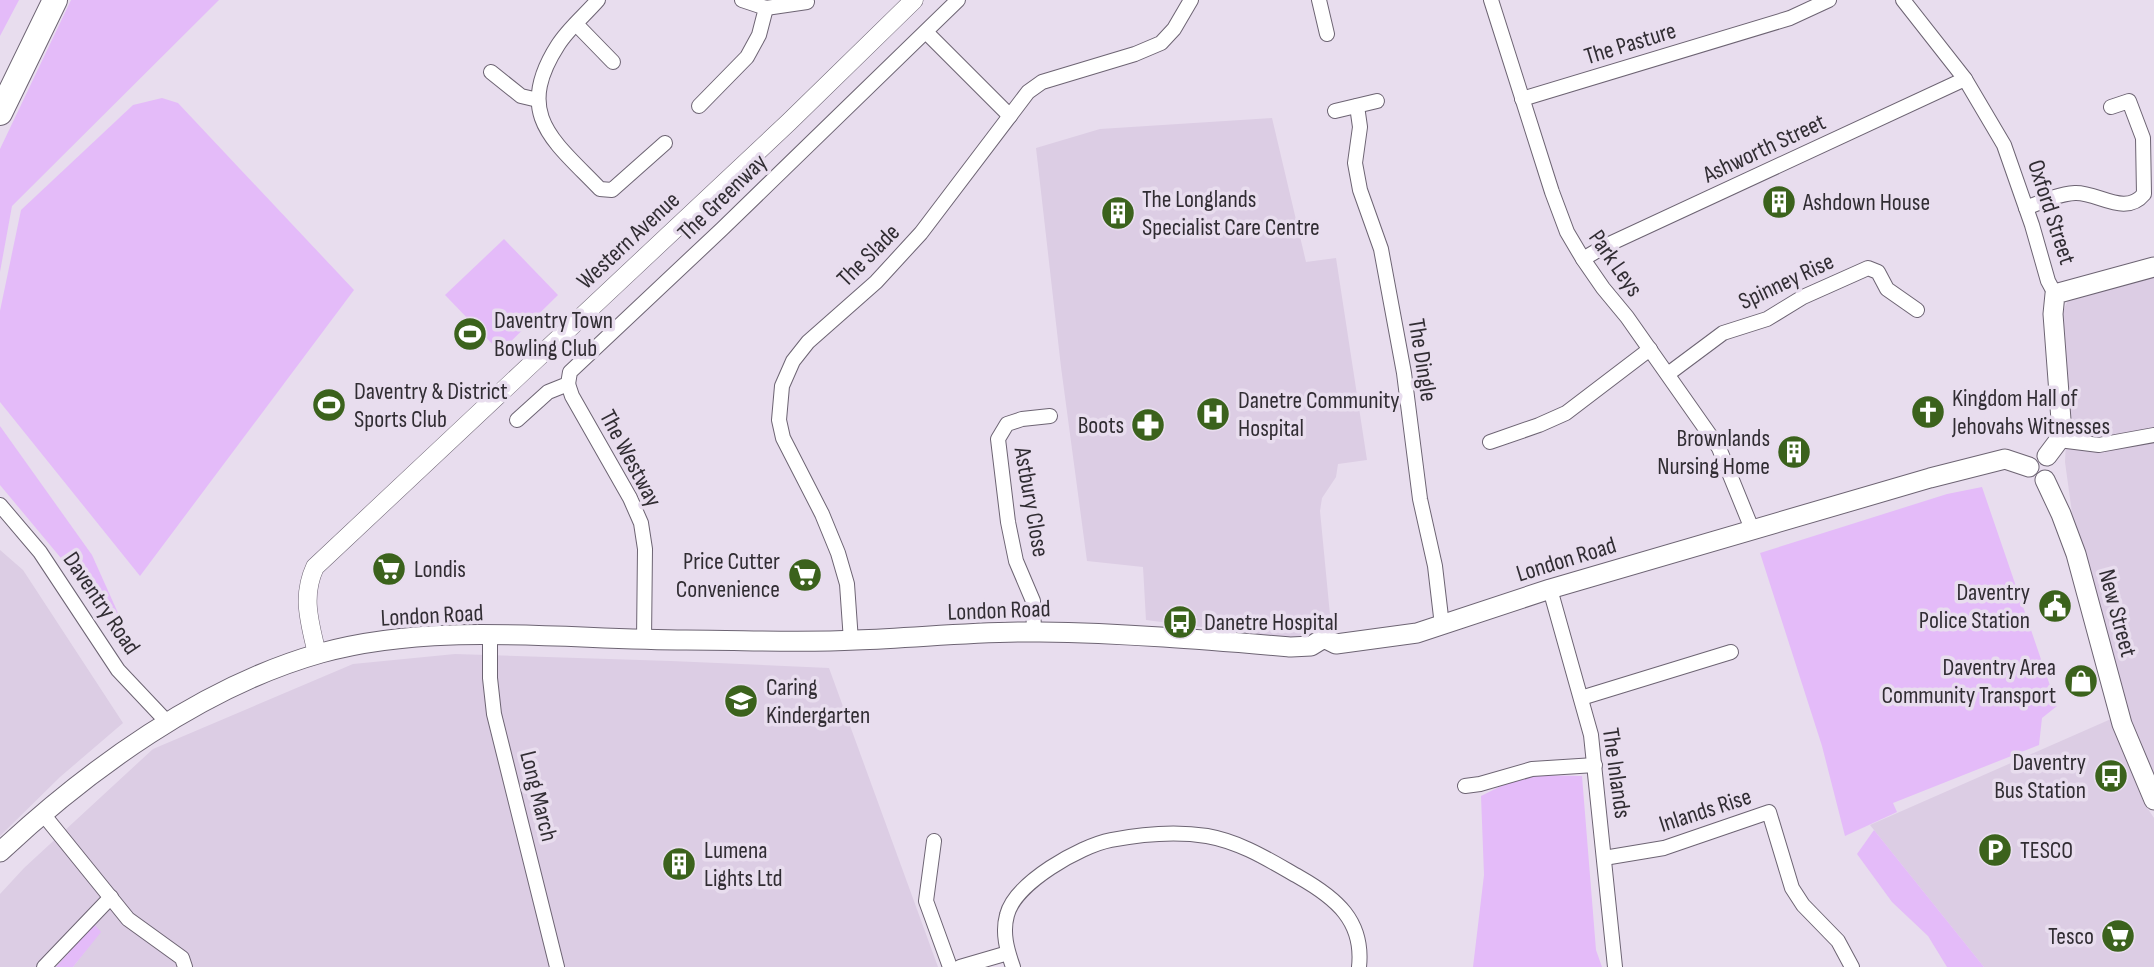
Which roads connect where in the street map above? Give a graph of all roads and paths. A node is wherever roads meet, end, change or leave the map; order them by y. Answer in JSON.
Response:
{"nodes":[{"id":1,"x":55,"y":0,"type":"edge"},
{"id":2,"x":741,"y":0,"type":"edge"},
{"id":3,"x":914,"y":0,"type":"edge"},
{"id":4,"x":958,"y":0,"type":"edge"},
{"id":5,"x":1191,"y":0,"type":"edge"},
{"id":6,"x":1319,"y":0,"type":"edge"},
{"id":7,"x":1491,"y":0,"type":"edge"},
{"id":8,"x":1829,"y":0,"type":"edge"},
{"id":9,"x":595,"y":1,"type":"edge"},
{"id":10,"x":807,"y":2,"type":"dead end"},
{"id":11,"x":783,"y":3,"type":"edge"},
{"id":12,"x":1911,"y":3,"type":"edge"},
{"id":13,"x":766,"y":8,"type":"junction"},
{"id":14,"x":577,"y":25,"type":"junction"},
{"id":15,"x":926,"y":32,"type":"junction"},
{"id":16,"x":1327,"y":34,"type":"dead end"},
{"id":17,"x":612,"y":62,"type":"dead end"},
{"id":18,"x":491,"y":72,"type":"dead end"},
{"id":19,"x":1965,"y":79,"type":"junction"},
{"id":20,"x":1522,"y":99,"type":"junction"},
{"id":21,"x":538,"y":100,"type":"junction"},
{"id":22,"x":1377,"y":101,"type":"dead end"},
{"id":23,"x":699,"y":106,"type":"dead end"},
{"id":24,"x":1357,"y":106,"type":"junction"},
{"id":25,"x":2111,"y":107,"type":"dead end"},
{"id":26,"x":1335,"y":111,"type":"dead end"},
{"id":27,"x":0,"y":113,"type":"edge"},
{"id":28,"x":1010,"y":116,"type":"junction"},
{"id":29,"x":666,"y":143,"type":"dead end"},
{"id":30,"x":605,"y":190,"type":"junction"},
{"id":31,"x":2149,"y":196,"type":"edge"},
{"id":32,"x":597,"y":204,"type":"dead end"},
{"id":33,"x":2026,"y":208,"type":"junction"},
{"id":34,"x":1583,"y":259,"type":"junction"},
{"id":35,"x":2154,"y":267,"type":"edge"},
{"id":36,"x":2055,"y":294,"type":"junction"},
{"id":37,"x":1917,"y":310,"type":"dead end"},
{"id":38,"x":1650,"y":349,"type":"junction"},
{"id":39,"x":1668,"y":374,"type":"junction"},
{"id":40,"x":568,"y":384,"type":"junction"},
{"id":41,"x":1050,"y":415,"type":"dead end"},
{"id":42,"x":517,"y":420,"type":"dead end"},
{"id":43,"x":2154,"y":435,"type":"edge"},
{"id":44,"x":1490,"y":442,"type":"dead end"},
{"id":45,"x":2053,"y":448,"type":"junction"},
{"id":46,"x":2029,"y":467,"type":"junction"},
{"id":47,"x":2045,"y":480,"type":"junction"},
{"id":48,"x":0,"y":505,"type":"edge"},
{"id":49,"x":1752,"y":529,"type":"junction"},
{"id":50,"x":1550,"y":589,"type":"junction"},
{"id":51,"x":1444,"y":623,"type":"junction"},
{"id":52,"x":1034,"y":632,"type":"junction"},
{"id":53,"x":490,"y":635,"type":"junction"},
{"id":54,"x":644,"y":640,"type":"junction"},
{"id":55,"x":851,"y":640,"type":"junction"},
{"id":56,"x":1731,"y":652,"type":"dead end"},
{"id":57,"x":317,"y":654,"type":"junction"},
{"id":58,"x":1581,"y":698,"type":"junction"},
{"id":59,"x":168,"y":723,"type":"junction"},
{"id":60,"x":1595,"y":765,"type":"junction"},
{"id":61,"x":1465,"y":786,"type":"dead end"},
{"id":62,"x":2154,"y":800,"type":"edge"},
{"id":63,"x":43,"y":814,"type":"junction"},
{"id":64,"x":934,"y":841,"type":"dead end"},
{"id":65,"x":0,"y":852,"type":"edge"},
{"id":66,"x":1604,"y":858,"type":"junction"},
{"id":67,"x":111,"y":897,"type":"junction"},
{"id":68,"x":1011,"y":960,"type":"edge"},
{"id":69,"x":44,"y":967,"type":"edge"},
{"id":70,"x":186,"y":967,"type":"edge"},
{"id":71,"x":557,"y":967,"type":"edge"},
{"id":72,"x":950,"y":967,"type":"edge"},
{"id":73,"x":960,"y":967,"type":"edge"},
{"id":74,"x":1359,"y":967,"type":"edge"},
{"id":75,"x":1615,"y":967,"type":"edge"},
{"id":76,"x":1852,"y":967,"type":"edge"}],
"edges":[{"from":1,"to":27,"type":"highway"},
{"from":2,"to":13,"type":"street"},
{"from":3,"to":57,"type":"street","name":"Western Avenue"},
{"from":4,"to":15,"type":"street","name":"The Greenway"},
{"from":5,"to":28,"type":"street","name":"The Slade"},
{"from":6,"to":16,"type":"street"},
{"from":7,"to":20,"type":"street","name":"Park Leys"},
{"from":8,"to":20,"type":"street","name":"The Pasture"},
{"from":9,"to":14,"type":"street"},
{"from":10,"to":11,"type":"street"},
{"from":11,"to":13,"type":"street"},
{"from":12,"to":19,"type":"street","name":"Oxford Street"},
{"from":13,"to":23,"type":"street"},
{"from":14,"to":17,"type":"street"},
{"from":14,"to":21,"type":"street"},
{"from":15,"to":28,"type":"street"},
{"from":15,"to":40,"type":"street","name":"The Greenway"},
{"from":18,"to":21,"type":"street"},
{"from":19,"to":33,"type":"street","name":"Oxford Street"},
{"from":19,"to":34,"type":"street","name":"Ashworth Street"},
{"from":20,"to":34,"type":"street","name":"Park Leys"},
{"from":21,"to":30,"type":"street"},
{"from":22,"to":24,"type":"street"},
{"from":24,"to":26,"type":"street"},
{"from":24,"to":51,"type":"street","name":"The Dingle"},
{"from":25,"to":31,"type":"street"},
{"from":28,"to":55,"type":"street","name":"The Slade"},
{"from":29,"to":30,"type":"street"},
{"from":30,"to":32,"type":"street"},
{"from":31,"to":33,"type":"street"},
{"from":33,"to":36,"type":"street","name":"Oxford Street"},
{"from":34,"to":38,"type":"street","name":"Park Leys"},
{"from":35,"to":36,"type":"main road"},
{"from":36,"to":45,"type":"main road","name":"Oxford Street"},
{"from":37,"to":39,"type":"street","name":"Spinney Rise"},
{"from":38,"to":39,"type":"street","name":"Park Leys"},
{"from":38,"to":44,"type":"street"},
{"from":39,"to":49,"type":"street","name":"Park Leys"},
{"from":40,"to":42,"type":"street","name":"The Greenway"},
{"from":40,"to":54,"type":"street","name":"The Westway"},
{"from":41,"to":52,"type":"street","name":"Astbury Close"},
{"from":43,"to":45,"type":"street"},
{"from":45,"to":46,"type":"main road"},
{"from":45,"to":47,"type":"main road","name":"Oxford Street"},
{"from":46,"to":47,"type":"main road"},
{"from":46,"to":49,"type":"main road","name":"London Road"},
{"from":47,"to":62,"type":"main road","name":"New Street"},
{"from":48,"to":59,"type":"street","name":"Daventry Road"},
{"from":49,"to":50,"type":"main road","name":"London Road"},
{"from":50,"to":51,"type":"main road","name":"London Road"},
{"from":50,"to":58,"type":"street","name":"The Inlands"},
{"from":51,"to":52,"type":"main road","name":"London Road"},
{"from":52,"to":55,"type":"main road","name":"London Road"},
{"from":53,"to":54,"type":"main road","name":"London Road"},
{"from":53,"to":57,"type":"main road","name":"London Road"},
{"from":53,"to":71,"type":"street","name":"Long March"},
{"from":54,"to":55,"type":"main road","name":"London Road"},
{"from":56,"to":58,"type":"street"},
{"from":57,"to":59,"type":"main road","name":"London Road"},
{"from":58,"to":60,"type":"street","name":"The Inlands"},
{"from":59,"to":63,"type":"main road","name":"London Road"},
{"from":60,"to":61,"type":"street"},
{"from":60,"to":66,"type":"street","name":"The Inlands"},
{"from":63,"to":65,"type":"main road","name":"London Road"},
{"from":63,"to":67,"type":"street"},
{"from":64,"to":72,"type":"street"},
{"from":66,"to":75,"type":"street","name":"The Inlands"},
{"from":66,"to":76,"type":"street","name":"Inlands Rise"},
{"from":67,"to":69,"type":"street"},
{"from":67,"to":70,"type":"street"},
{"from":68,"to":73,"type":"street"},
{"from":68,"to":74,"type":"street"}]}
